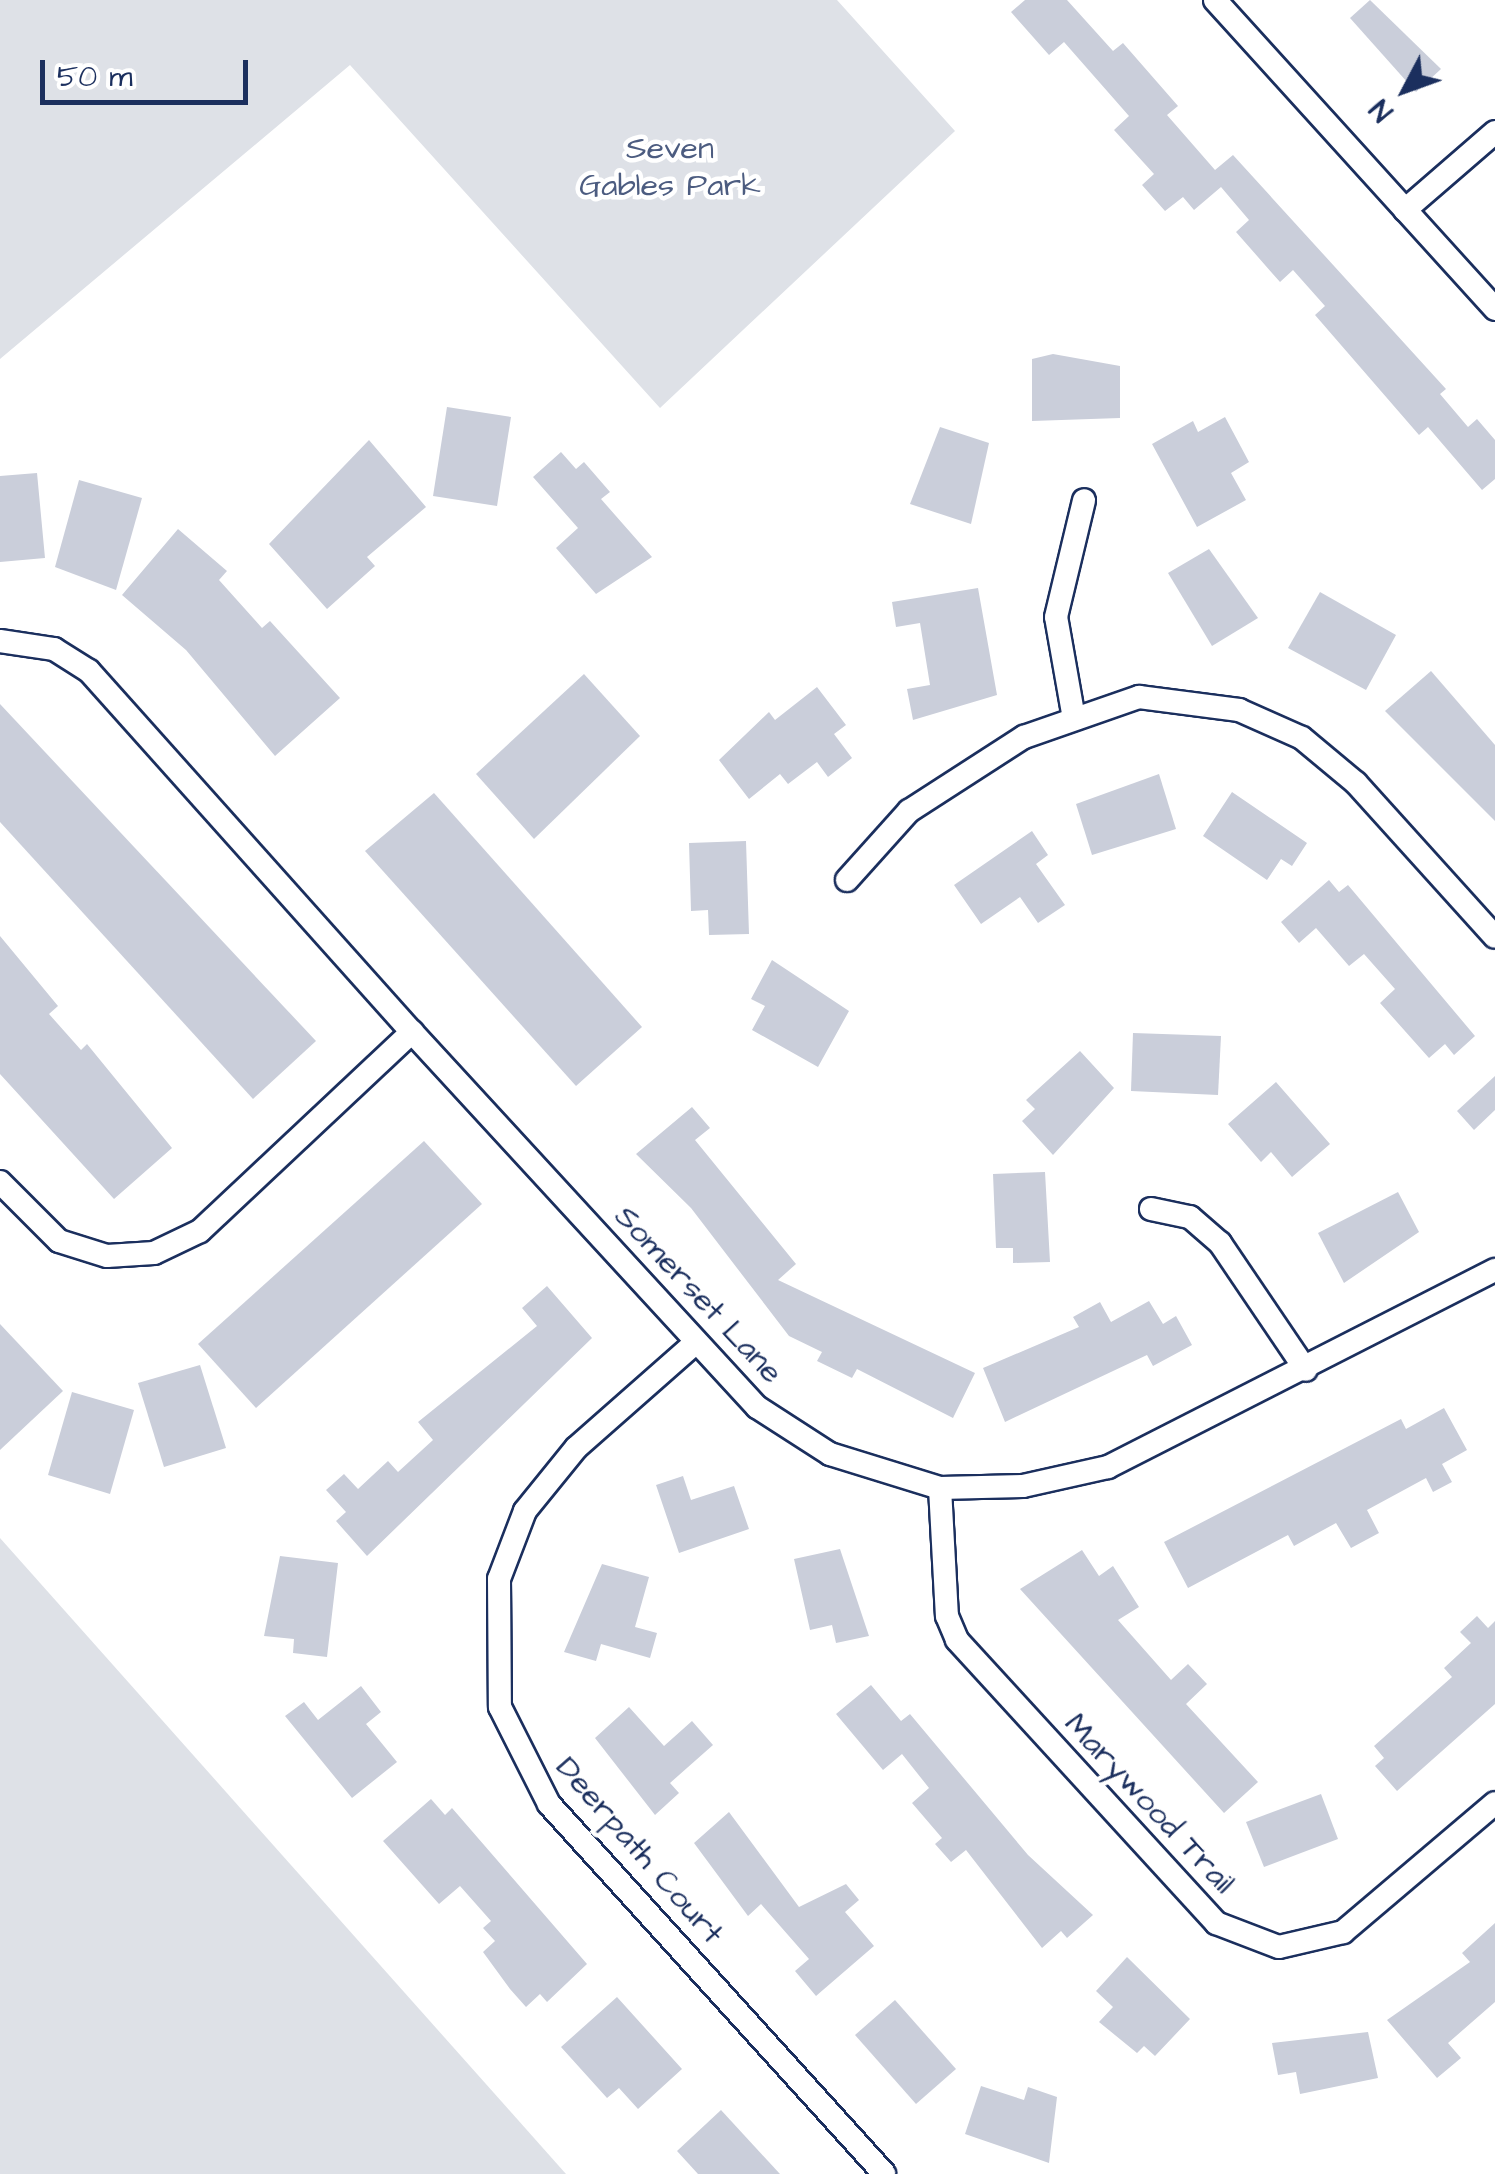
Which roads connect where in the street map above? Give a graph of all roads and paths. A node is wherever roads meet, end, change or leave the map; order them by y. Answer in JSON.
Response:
{"nodes":[{"id":1,"x":1215,"y":0,"type":"edge"},
{"id":2,"x":1495,"y":132,"type":"edge"},
{"id":3,"x":1406,"y":210,"type":"junction"},
{"id":4,"x":1495,"y":309,"type":"edge"},
{"id":5,"x":1084,"y":500,"type":"dead end"},
{"id":6,"x":0,"y":640,"type":"edge"},
{"id":7,"x":1073,"y":713,"type":"junction"},
{"id":8,"x":847,"y":880,"type":"dead end"},
{"id":9,"x":1495,"y":937,"type":"edge"},
{"id":10,"x":412,"y":1032,"type":"junction"},
{"id":11,"x":0,"y":1182,"type":"edge"},
{"id":12,"x":1151,"y":1209,"type":"dead end"},
{"id":13,"x":1495,"y":1270,"type":"edge"},
{"id":14,"x":694,"y":1344,"type":"junction"},
{"id":15,"x":1306,"y":1370,"type":"junction"},
{"id":16,"x":940,"y":1488,"type":"junction"},
{"id":17,"x":1495,"y":1803,"type":"edge"},
{"id":18,"x":884,"y":2174,"type":"edge"}],
"edges":[{"from":1,"to":3,"type":"street"},
{"from":2,"to":3,"type":"street"},
{"from":3,"to":4,"type":"street"},
{"from":5,"to":7,"type":"street"},
{"from":6,"to":10,"type":"street","name":"Somerset Lane"},
{"from":7,"to":8,"type":"street"},
{"from":7,"to":9,"type":"street"},
{"from":10,"to":11,"type":"street"},
{"from":10,"to":14,"type":"street","name":"Somerset Lane"},
{"from":12,"to":15,"type":"street"},
{"from":13,"to":15,"type":"street","name":"Somerset Lane"},
{"from":14,"to":16,"type":"street","name":"Somerset Lane"},
{"from":14,"to":18,"type":"street","name":"Deerpath Court"},
{"from":15,"to":16,"type":"street","name":"Somerset Lane"},
{"from":16,"to":17,"type":"street","name":"Marywood Trail"}]}
